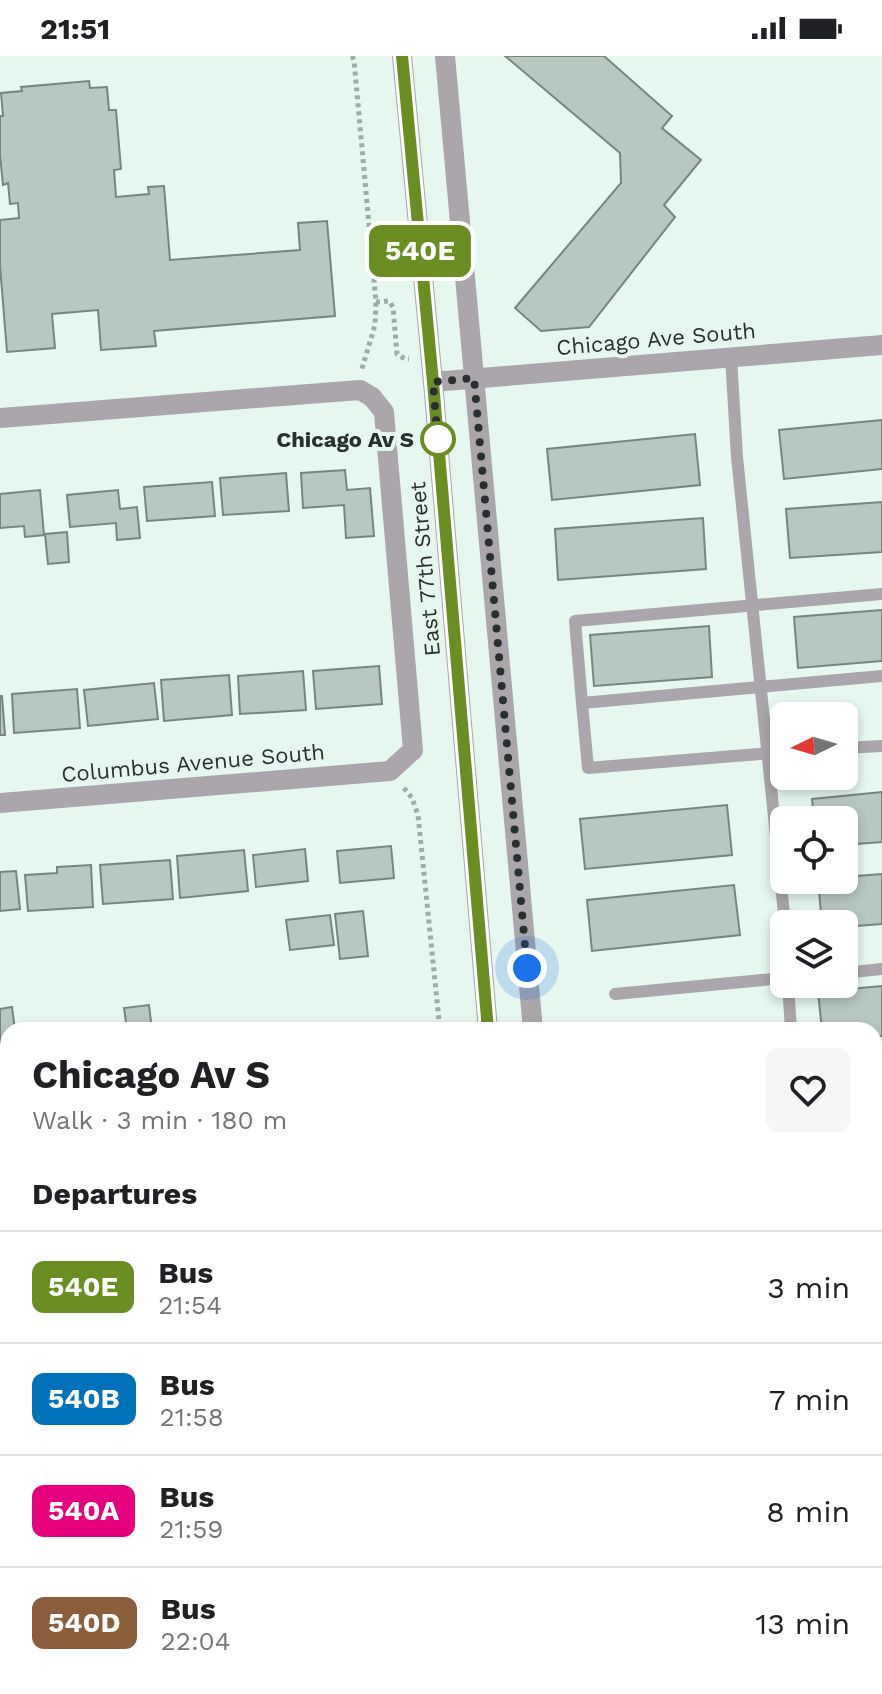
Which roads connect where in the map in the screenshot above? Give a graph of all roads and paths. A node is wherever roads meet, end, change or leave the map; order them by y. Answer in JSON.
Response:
{"nodes":[{"id":1,"x":352,"y":56,"type":"edge"},
{"id":2,"x":402,"y":56,"type":"edge"},
{"id":3,"x":445,"y":56,"type":"edge"},
{"id":4,"x":882,"y":345,"type":"edge"},
{"id":5,"x":731,"y":357,"type":"junction"},
{"id":6,"x":474,"y":378,"type":"junction"},
{"id":7,"x":433,"y":382,"type":"junction"},
{"id":8,"x":366,"y":394,"type":"junction"},
{"id":9,"x":0,"y":418,"type":"edge"},
{"id":10,"x":882,"y":594,"type":"edge"},
{"id":11,"x":753,"y":606,"type":"junction"},
{"id":12,"x":882,"y":676,"type":"edge"},
{"id":13,"x":761,"y":686,"type":"junction"},
{"id":14,"x":582,"y":703,"type":"junction"},
{"id":15,"x":882,"y":746,"type":"edge"},
{"id":16,"x":858,"y":747,"type":"edge"},
{"id":17,"x":768,"y":753,"type":"junction"},
{"id":18,"x":390,"y":771,"type":"junction"},
{"id":19,"x":0,"y":803,"type":"edge"},
{"id":20,"x":784,"y":910,"type":"edge"},
{"id":21,"x":882,"y":969,"type":"edge"},
{"id":22,"x":858,"y":972,"type":"edge"},
{"id":23,"x":770,"y":979,"type":"edge"},
{"id":24,"x":615,"y":994,"type":"dead end"},
{"id":25,"x":789,"y":998,"type":"edge"},
{"id":26,"x":439,"y":1022,"type":"edge"},
{"id":27,"x":487,"y":1022,"type":"edge"},
{"id":28,"x":532,"y":1022,"type":"edge"},
{"id":29,"x":790,"y":1022,"type":"edge"}],
"edges":[{"from":1,"to":8,"type":"path"},
{"from":2,"to":7,"type":"street","name":"East 77th Street"},
{"from":3,"to":6,"type":"street"},
{"from":4,"to":5,"type":"street","name":"Chicago Ave South"},
{"from":5,"to":6,"type":"street","name":"Chicago Ave South"},
{"from":5,"to":11,"type":"lane"},
{"from":6,"to":7,"type":"street","name":"Chicago Ave South"},
{"from":6,"to":28,"type":"street"},
{"from":7,"to":27,"type":"street","name":"East 77th Street"},
{"from":8,"to":9,"type":"street"},
{"from":8,"to":18,"type":"street"},
{"from":10,"to":11,"type":"lane"},
{"from":11,"to":13,"type":"lane"},
{"from":11,"to":14,"type":"lane"},
{"from":12,"to":13,"type":"lane"},
{"from":13,"to":14,"type":"lane"},
{"from":13,"to":17,"type":"lane"},
{"from":14,"to":17,"type":"lane"},
{"from":15,"to":16,"type":"lane"},
{"from":17,"to":20,"type":"lane"},
{"from":18,"to":19,"type":"street","name":"Columbus Avenue South"},
{"from":18,"to":26,"type":"path"},
{"from":21,"to":22,"type":"lane"},
{"from":23,"to":24,"type":"lane"},
{"from":25,"to":29,"type":"lane"}]}
